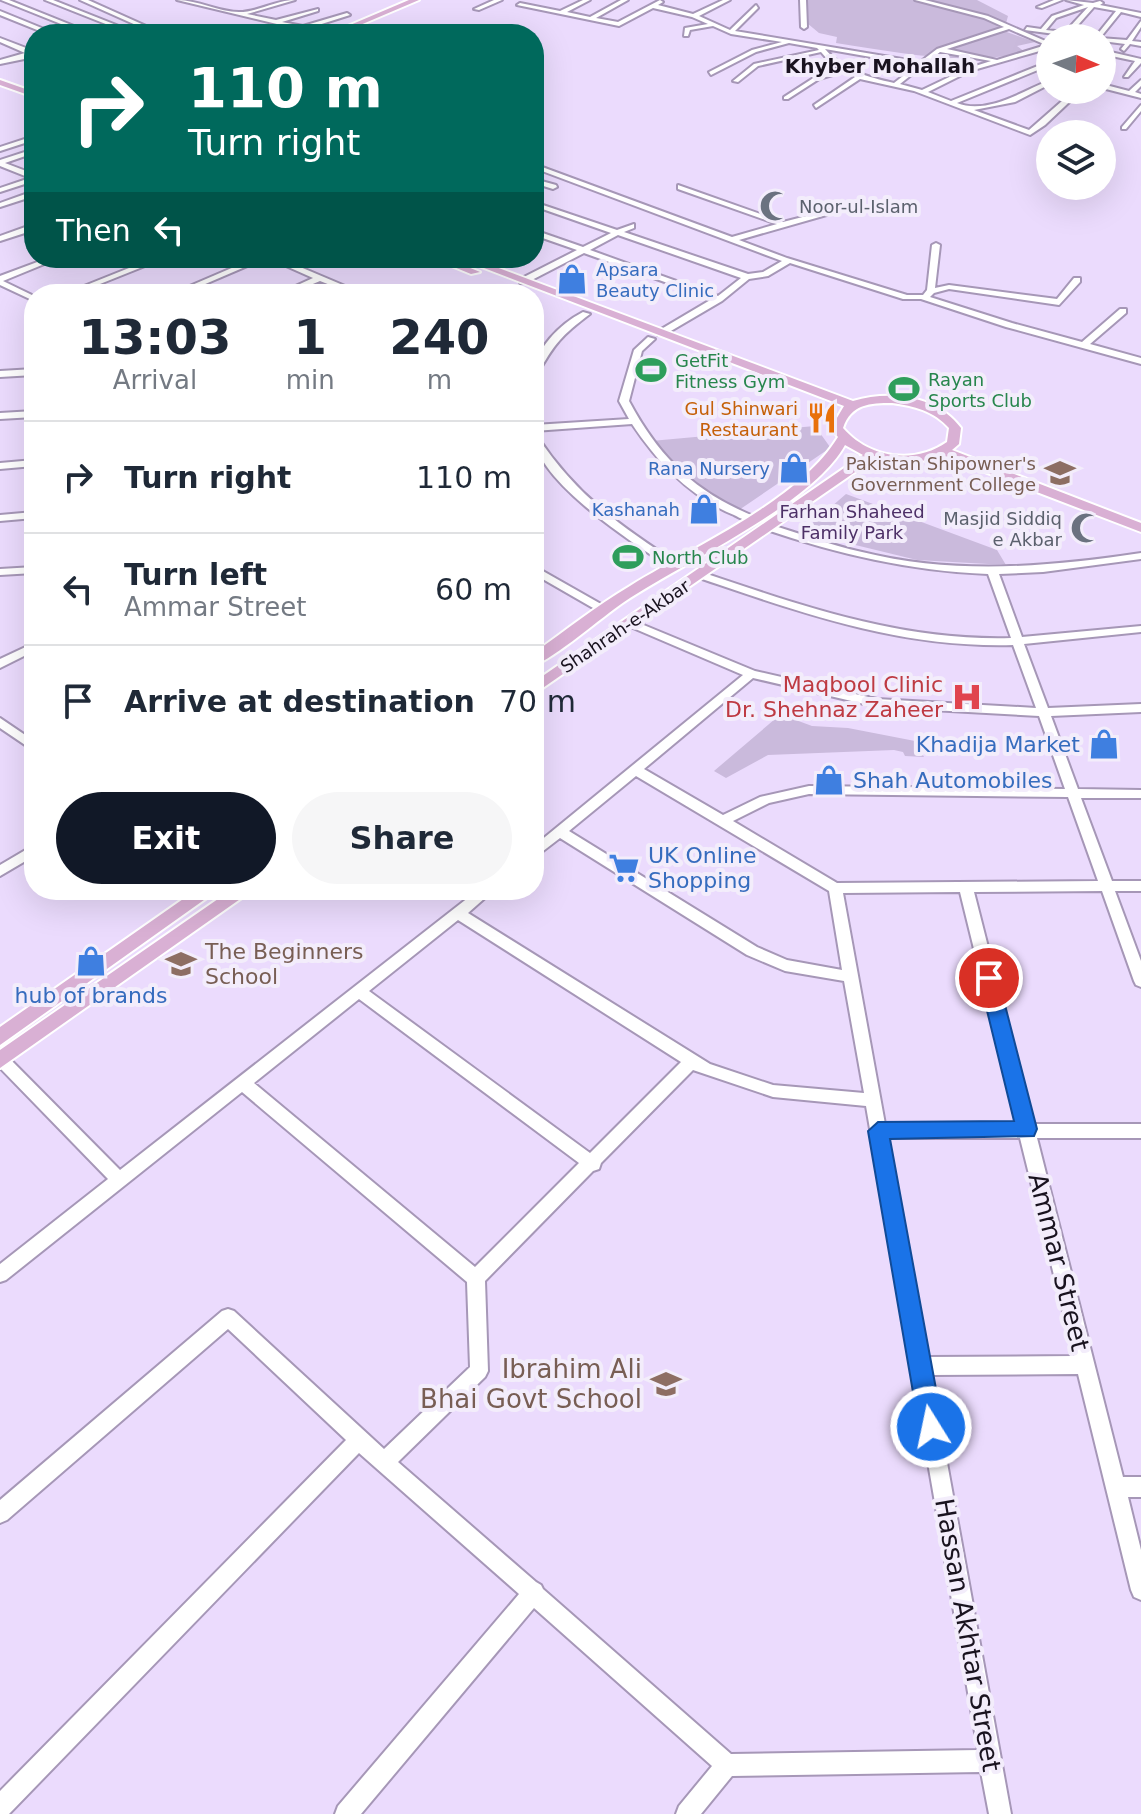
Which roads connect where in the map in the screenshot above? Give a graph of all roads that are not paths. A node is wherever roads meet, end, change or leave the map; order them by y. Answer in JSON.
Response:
{"nodes":[{"id":1,"x":4,"y":0,"type":"edge"},
{"id":2,"x":49,"y":0,"type":"edge"},
{"id":3,"x":83,"y":0,"type":"edge"},
{"id":4,"x":180,"y":0,"type":"edge"},
{"id":5,"x":292,"y":0,"type":"edge"},
{"id":6,"x":415,"y":0,"type":"edge"},
{"id":7,"x":499,"y":0,"type":"edge"},
{"id":8,"x":587,"y":0,"type":"edge"},
{"id":9,"x":625,"y":0,"type":"edge"},
{"id":10,"x":664,"y":0,"type":"edge"},
{"id":11,"x":727,"y":0,"type":"edge"},
{"id":12,"x":803,"y":0,"type":"edge"},
{"id":13,"x":918,"y":0,"type":"edge"},
{"id":14,"x":1059,"y":0,"type":"edge"},
{"id":15,"x":1069,"y":0,"type":"edge"},
{"id":16,"x":1108,"y":0,"type":"edge"},
{"id":17,"x":520,"y":5,"type":"dead end"},
{"id":18,"x":552,"y":5,"type":"dead end"},
{"id":19,"x":685,"y":5,"type":"dead end"},
{"id":20,"x":1091,"y":5,"type":"junction"},
{"id":21,"x":653,"y":6,"type":"junction"},
{"id":22,"x":756,"y":7,"type":"dead end"},
{"id":23,"x":1040,"y":7,"type":"dead end"},
{"id":24,"x":23,"y":8,"type":"junction"},
{"id":25,"x":477,"y":9,"type":"dead end"},
{"id":26,"x":541,"y":10,"type":"junction"},
{"id":27,"x":676,"y":10,"type":"junction"},
{"id":28,"x":1119,"y":11,"type":"junction"},
{"id":29,"x":2,"y":13,"type":"edge"},
{"id":30,"x":561,"y":13,"type":"junction"},
{"id":31,"x":238,"y":14,"type":"junction"},
{"id":32,"x":347,"y":15,"type":"dead end"},
{"id":33,"x":1141,"y":15,"type":"edge"},
{"id":34,"x":694,"y":16,"type":"junction"},
{"id":35,"x":1026,"y":16,"type":"dead end"},
{"id":36,"x":590,"y":19,"type":"junction"},
{"id":37,"x":274,"y":22,"type":"junction"},
{"id":38,"x":1141,"y":23,"type":"edge"},
{"id":39,"x":28,"y":24,"type":"edge"},
{"id":40,"x":65,"y":24,"type":"edge"},
{"id":41,"x":110,"y":24,"type":"edge"},
{"id":42,"x":138,"y":24,"type":"edge"},
{"id":43,"x":283,"y":24,"type":"edge"},
{"id":44,"x":290,"y":24,"type":"edge"},
{"id":45,"x":323,"y":24,"type":"edge"},
{"id":46,"x":356,"y":24,"type":"edge"},
{"id":47,"x":1048,"y":24,"type":"edge"},
{"id":48,"x":1076,"y":24,"type":"edge"},
{"id":49,"x":1108,"y":24,"type":"edge"},
{"id":50,"x":712,"y":25,"type":"junction"},
{"id":51,"x":804,"y":27,"type":"dead end"},
{"id":52,"x":1013,"y":27,"type":"junction"},
{"id":53,"x":1036,"y":30,"type":"edge"},
{"id":54,"x":731,"y":32,"type":"junction"},
{"id":55,"x":686,"y":35,"type":"dead end"},
{"id":56,"x":1036,"y":38,"type":"edge"},
{"id":57,"x":0,"y":40,"type":"edge"},
{"id":58,"x":1116,"y":41,"type":"edge"},
{"id":59,"x":790,"y":42,"type":"junction"},
{"id":60,"x":1128,"y":42,"type":"junction"},
{"id":61,"x":1141,"y":44,"type":"edge"},
{"id":62,"x":821,"y":49,"type":"junction"},
{"id":63,"x":1036,"y":49,"type":"edge"},
{"id":64,"x":24,"y":50,"type":"edge"},
{"id":65,"x":939,"y":50,"type":"junction"},
{"id":66,"x":1116,"y":55,"type":"edge"},
{"id":67,"x":1119,"y":55,"type":"junction"},
{"id":68,"x":24,"y":56,"type":"edge"},
{"id":69,"x":998,"y":61,"type":"junction"},
{"id":70,"x":1139,"y":61,"type":"edge"},
{"id":71,"x":0,"y":62,"type":"edge"},
{"id":72,"x":923,"y":64,"type":"junction"},
{"id":73,"x":848,"y":69,"type":"junction"},
{"id":74,"x":1035,"y":71,"type":"edge"},
{"id":75,"x":711,"y":73,"type":"dead end"},
{"id":76,"x":1126,"y":76,"type":"dead end"},
{"id":77,"x":859,"y":77,"type":"junction"},
{"id":78,"x":736,"y":81,"type":"dead end"},
{"id":79,"x":0,"y":82,"type":"edge"},
{"id":80,"x":1141,"y":82,"type":"edge"},
{"id":81,"x":895,"y":85,"type":"junction"},
{"id":82,"x":1036,"y":89,"type":"edge"},
{"id":83,"x":0,"y":90,"type":"edge"},
{"id":84,"x":1116,"y":90,"type":"edge"},
{"id":85,"x":24,"y":91,"type":"edge"},
{"id":86,"x":921,"y":93,"type":"junction"},
{"id":87,"x":1130,"y":94,"type":"junction"},
{"id":88,"x":1141,"y":96,"type":"edge"},
{"id":89,"x":786,"y":98,"type":"dead end"},
{"id":90,"x":24,"y":99,"type":"edge"},
{"id":91,"x":952,"y":103,"type":"junction"},
{"id":92,"x":1061,"y":104,"type":"edge"},
{"id":93,"x":816,"y":106,"type":"dead end"},
{"id":94,"x":1141,"y":107,"type":"edge"},
{"id":95,"x":967,"y":109,"type":"junction"},
{"id":96,"x":1124,"y":128,"type":"dead end"},
{"id":97,"x":24,"y":141,"type":"edge"},
{"id":98,"x":2,"y":147,"type":"edge"},
{"id":99,"x":24,"y":155,"type":"edge"},
{"id":100,"x":0,"y":163,"type":"edge"},
{"id":101,"x":544,"y":170,"type":"edge"},
{"id":102,"x":24,"y":174,"type":"edge"},
{"id":103,"x":0,"y":182,"type":"edge"},
{"id":104,"x":24,"y":182,"type":"edge"},
{"id":105,"x":544,"y":184,"type":"edge"},
{"id":106,"x":11,"y":187,"type":"junction"},
{"id":107,"x":553,"y":187,"type":"dead end"},
{"id":108,"x":681,"y":187,"type":"dead end"},
{"id":109,"x":0,"y":190,"type":"edge"},
{"id":110,"x":24,"y":197,"type":"edge"},
{"id":111,"x":0,"y":205,"type":"edge"},
{"id":112,"x":544,"y":207,"type":"edge"},
{"id":113,"x":827,"y":212,"type":"dead end"},
{"id":114,"x":780,"y":223,"type":"junction"},
{"id":115,"x":631,"y":226,"type":"dead end"},
{"id":116,"x":24,"y":231,"type":"edge"},
{"id":117,"x":617,"y":233,"type":"junction"},
{"id":118,"x":544,"y":236,"type":"edge"},
{"id":119,"x":0,"y":239,"type":"edge"},
{"id":120,"x":735,"y":239,"type":"junction"},
{"id":121,"x":936,"y":245,"type":"dead end"},
{"id":122,"x":585,"y":250,"type":"junction"},
{"id":123,"x":788,"y":260,"type":"junction"},
{"id":124,"x":30,"y":268,"type":"edge"},
{"id":125,"x":135,"y":268,"type":"edge"},
{"id":126,"x":238,"y":268,"type":"edge"},
{"id":127,"x":296,"y":268,"type":"edge"},
{"id":128,"x":473,"y":268,"type":"edge"},
{"id":129,"x":482,"y":268,"type":"edge"},
{"id":130,"x":494,"y":274,"type":"junction"},
{"id":131,"x":747,"y":277,"type":"junction"},
{"id":132,"x":320,"y":278,"type":"junction"},
{"id":133,"x":0,"y":280,"type":"edge"},
{"id":134,"x":1077,"y":280,"type":"dead end"},
{"id":135,"x":523,"y":281,"type":"junction"},
{"id":136,"x":94,"y":284,"type":"edge"},
{"id":137,"x":199,"y":284,"type":"edge"},
{"id":138,"x":306,"y":284,"type":"edge"},
{"id":139,"x":335,"y":284,"type":"edge"},
{"id":140,"x":514,"y":284,"type":"edge"},
{"id":141,"x":530,"y":284,"type":"edge"},
{"id":142,"x":544,"y":290,"type":"edge"},
{"id":143,"x":931,"y":291,"type":"junction"},
{"id":144,"x":24,"y":293,"type":"edge"},
{"id":145,"x":922,"y":297,"type":"junction"},
{"id":146,"x":544,"y":298,"type":"edge"},
{"id":147,"x":719,"y":299,"type":"junction"},
{"id":148,"x":1123,"y":311,"type":"dead end"},
{"id":149,"x":586,"y":314,"type":"junction"},
{"id":150,"x":656,"y":336,"type":"junction"},
{"id":151,"x":1084,"y":345,"type":"junction"},
{"id":152,"x":544,"y":352,"type":"edge"},
{"id":153,"x":1141,"y":361,"type":"edge"},
{"id":154,"x":24,"y":373,"type":"edge"},
{"id":155,"x":0,"y":374,"type":"edge"},
{"id":156,"x":852,"y":405,"type":"junction"},
{"id":157,"x":840,"y":414,"type":"junction"},
{"id":158,"x":24,"y":415,"type":"edge"},
{"id":159,"x":0,"y":416,"type":"edge"},
{"id":160,"x":632,"y":417,"type":"junction"},
{"id":161,"x":544,"y":421,"type":"edge"},
{"id":162,"x":544,"y":427,"type":"edge"},
{"id":163,"x":843,"y":438,"type":"junction"},
{"id":164,"x":948,"y":448,"type":"junction"},
{"id":165,"x":874,"y":453,"type":"junction"},
{"id":166,"x":544,"y":456,"type":"edge"},
{"id":167,"x":24,"y":458,"type":"edge"},
{"id":168,"x":0,"y":459,"type":"edge"},
{"id":169,"x":24,"y":464,"type":"edge"},
{"id":170,"x":0,"y":466,"type":"edge"},
{"id":171,"x":1141,"y":515,"type":"edge"},
{"id":172,"x":24,"y":516,"type":"edge"},
{"id":173,"x":0,"y":518,"type":"edge"},
{"id":174,"x":754,"y":520,"type":"junction"},
{"id":175,"x":768,"y":527,"type":"junction"},
{"id":176,"x":1141,"y":528,"type":"edge"},
{"id":177,"x":1141,"y":556,"type":"edge"},
{"id":178,"x":675,"y":566,"type":"junction"},
{"id":179,"x":24,"y":571,"type":"edge"},
{"id":180,"x":0,"y":572,"type":"edge"},
{"id":181,"x":993,"y":573,"type":"junction"},
{"id":182,"x":544,"y":575,"type":"edge"},
{"id":183,"x":700,"y":575,"type":"junction"},
{"id":184,"x":604,"y":610,"type":"junction"},
{"id":185,"x":630,"y":623,"type":"junction"},
{"id":186,"x":1141,"y":629,"type":"edge"},
{"id":187,"x":1017,"y":639,"type":"junction"},
{"id":188,"x":24,"y":651,"type":"edge"},
{"id":189,"x":544,"y":653,"type":"edge"},
{"id":190,"x":0,"y":664,"type":"edge"},
{"id":191,"x":751,"y":674,"type":"junction"},
{"id":192,"x":544,"y":682,"type":"edge"},
{"id":193,"x":1141,"y":708,"type":"edge"},
{"id":194,"x":1044,"y":712,"type":"junction"},
{"id":195,"x":0,"y":722,"type":"edge"},
{"id":196,"x":24,"y":740,"type":"edge"},
{"id":197,"x":636,"y":770,"type":"junction"},
{"id":198,"x":1141,"y":794,"type":"edge"},
{"id":199,"x":1074,"y":795,"type":"junction"},
{"id":200,"x":724,"y":821,"type":"junction"},
{"id":201,"x":560,"y":832,"type":"junction"},
{"id":202,"x":544,"y":845,"type":"edge"},
{"id":203,"x":24,"y":856,"type":"edge"},
{"id":204,"x":0,"y":871,"type":"edge"},
{"id":205,"x":1141,"y":886,"type":"edge"},
{"id":206,"x":966,"y":887,"type":"junction"},
{"id":207,"x":1107,"y":887,"type":"junction"},
{"id":208,"x":835,"y":888,"type":"junction"},
{"id":209,"x":195,"y":900,"type":"edge"},
{"id":210,"x":230,"y":900,"type":"edge"},
{"id":211,"x":474,"y":900,"type":"edge"},
{"id":212,"x":458,"y":913,"type":"junction"},
{"id":213,"x":851,"y":977,"type":"junction"},
{"id":214,"x":1141,"y":981,"type":"edge"},
{"id":215,"x":359,"y":991,"type":"junction"},
{"id":216,"x":0,"y":1037,"type":"edge"},
{"id":217,"x":1,"y":1060,"type":"edge"},
{"id":218,"x":691,"y":1062,"type":"junction"},
{"id":219,"x":243,"y":1083,"type":"junction"},
{"id":220,"x":873,"y":1100,"type":"junction"},
{"id":221,"x":1026,"y":1129,"type":"junction"},
{"id":222,"x":878,"y":1131,"type":"junction"},
{"id":223,"x":1141,"y":1131,"type":"edge"},
{"id":224,"x":593,"y":1164,"type":"junction"},
{"id":225,"x":120,"y":1181,"type":"junction"},
{"id":226,"x":0,"y":1274,"type":"edge"},
{"id":227,"x":476,"y":1278,"type":"junction"},
{"id":228,"x":1085,"y":1365,"type":"junction"},
{"id":229,"x":920,"y":1366,"type":"junction"},
{"id":230,"x":359,"y":1440,"type":"junction"},
{"id":231,"x":384,"y":1462,"type":"junction"},
{"id":232,"x":1115,"y":1487,"type":"junction"},
{"id":233,"x":1141,"y":1487,"type":"edge"},
{"id":234,"x":0,"y":1513,"type":"edge"},
{"id":235,"x":1141,"y":1590,"type":"edge"},
{"id":236,"x":534,"y":1592,"type":"junction"},
{"id":237,"x":991,"y":1761,"type":"junction"},
{"id":238,"x":727,"y":1765,"type":"junction"},
{"id":239,"x":0,"y":1807,"type":"edge"},
{"id":240,"x":346,"y":1814,"type":"edge"},
{"id":241,"x":687,"y":1814,"type":"edge"},
{"id":242,"x":1000,"y":1814,"type":"edge"}],
"edges":[{"from":1,"to":24,"type":"street"},
{"from":2,"to":24,"type":"street"},
{"from":2,"to":41,"type":"street"},
{"from":3,"to":42,"type":"street"},
{"from":4,"to":31,"type":"street"},
{"from":5,"to":31,"type":"street"},
{"from":6,"to":46,"type":"main road"},
{"from":7,"to":25,"type":"street"},
{"from":8,"to":30,"type":"street"},
{"from":9,"to":36,"type":"street"},
{"from":10,"to":21,"type":"street"},
{"from":11,"to":34,"type":"street"},
{"from":12,"to":51,"type":"street"},
{"from":13,"to":52,"type":"street"},
{"from":14,"to":23,"type":"street"},
{"from":15,"to":20,"type":"street"},
{"from":16,"to":20,"type":"street"},
{"from":17,"to":26,"type":"street"},
{"from":18,"to":26,"type":"street"},
{"from":19,"to":27,"type":"street"},
{"from":20,"to":28,"type":"street"},
{"from":20,"to":47,"type":"street"},
{"from":20,"to":48,"type":"street"},
{"from":21,"to":27,"type":"street"},
{"from":21,"to":36,"type":"street"},
{"from":22,"to":54,"type":"street"},
{"from":24,"to":29,"type":"street"},
{"from":24,"to":40,"type":"street"},
{"from":26,"to":30,"type":"street"},
{"from":27,"to":34,"type":"street"},
{"from":28,"to":33,"type":"street"},
{"from":28,"to":49,"type":"street"},
{"from":29,"to":39,"type":"street"},
{"from":30,"to":36,"type":"street"},
{"from":31,"to":37,"type":"street"},
{"from":32,"to":45,"type":"street"},
{"from":34,"to":50,"type":"street"},
{"from":35,"to":52,"type":"street"},
{"from":37,"to":43,"type":"street"},
{"from":37,"to":44,"type":"street"},
{"from":38,"to":60,"type":"street"},
{"from":50,"to":54,"type":"street"},
{"from":50,"to":55,"type":"street"},
{"from":52,"to":53,"type":"street"},
{"from":52,"to":56,"type":"street"},
{"from":52,"to":65,"type":"street"},
{"from":54,"to":59,"type":"street"},
{"from":57,"to":64,"type":"street"},
{"from":58,"to":60,"type":"street"},
{"from":59,"to":62,"type":"street"},
{"from":59,"to":75,"type":"street"},
{"from":60,"to":61,"type":"street"},
{"from":60,"to":67,"type":"street"},
{"from":62,"to":72,"type":"street"},
{"from":62,"to":73,"type":"street"},
{"from":62,"to":78,"type":"street"},
{"from":63,"to":69,"type":"street"},
{"from":65,"to":69,"type":"street"},
{"from":65,"to":72,"type":"street"},
{"from":66,"to":67,"type":"street"},
{"from":67,"to":70,"type":"street"},
{"from":68,"to":71,"type":"street"},
{"from":69,"to":86,"type":"street"},
{"from":70,"to":76,"type":"street"},
{"from":72,"to":81,"type":"street"},
{"from":73,"to":77,"type":"street"},
{"from":73,"to":89,"type":"street"},
{"from":74,"to":91,"type":"street"},
{"from":77,"to":81,"type":"street"},
{"from":77,"to":93,"type":"street"},
{"from":79,"to":85,"type":"main road"},
{"from":80,"to":87,"type":"street"},
{"from":81,"to":86,"type":"street"},
{"from":82,"to":95,"type":"street"},
{"from":83,"to":90,"type":"main road"},
{"from":84,"to":87,"type":"street"},
{"from":86,"to":91,"type":"street"},
{"from":87,"to":88,"type":"street"},
{"from":91,"to":95,"type":"street"},
{"from":92,"to":95,"type":"street"},
{"from":94,"to":96,"type":"street"},
{"from":97,"to":98,"type":"street"},
{"from":99,"to":100,"type":"street"},
{"from":100,"to":102,"type":"street"},
{"from":101,"to":120,"type":"street"},
{"from":103,"to":106,"type":"street"},
{"from":104,"to":106,"type":"street"},
{"from":105,"to":107,"type":"street"},
{"from":106,"to":109,"type":"street"},
{"from":108,"to":114,"type":"street"},
{"from":110,"to":111,"type":"street"},
{"from":112,"to":117,"type":"street"},
{"from":113,"to":114,"type":"street"},
{"from":114,"to":120,"type":"street"},
{"from":115,"to":117,"type":"street"},
{"from":116,"to":119,"type":"street"},
{"from":117,"to":122,"type":"street"},
{"from":117,"to":131,"type":"street"},
{"from":118,"to":122,"type":"street"},
{"from":120,"to":123,"type":"street"},
{"from":121,"to":143,"type":"street"},
{"from":122,"to":135,"type":"street"},
{"from":122,"to":147,"type":"street"},
{"from":123,"to":131,"type":"street"},
{"from":123,"to":145,"type":"street"},
{"from":124,"to":133,"type":"street"},
{"from":125,"to":136,"type":"street"},
{"from":126,"to":137,"type":"street"},
{"from":127,"to":132,"type":"street"},
{"from":128,"to":130,"type":"main road"},
{"from":129,"to":130,"type":"main road"},
{"from":130,"to":135,"type":"main road"},
{"from":130,"to":140,"type":"main road"},
{"from":131,"to":147,"type":"street"},
{"from":132,"to":138,"type":"street"},
{"from":132,"to":139,"type":"street"},
{"from":133,"to":144,"type":"street"},
{"from":134,"to":143,"type":"street"},
{"from":135,"to":141,"type":"main road"},
{"from":142,"to":150,"type":"main road"},
{"from":143,"to":145,"type":"street"},
{"from":145,"to":151,"type":"street"},
{"from":146,"to":149,"type":"main road"},
{"from":147,"to":150,"type":"street"},
{"from":148,"to":151,"type":"street"},
{"from":149,"to":150,"type":"main road"},
{"from":149,"to":152,"type":"street"},
{"from":150,"to":156,"type":"main road"},
{"from":150,"to":157,"type":"main road"},
{"from":150,"to":160,"type":"street"},
{"from":151,"to":153,"type":"street"},
{"from":154,"to":155,"type":"street"},
{"from":156,"to":157,"type":"main road"},
{"from":156,"to":164,"type":"main road"},
{"from":157,"to":163,"type":"main road"},
{"from":158,"to":159,"type":"street"},
{"from":160,"to":161,"type":"street"},
{"from":160,"to":162,"type":"street"},
{"from":160,"to":174,"type":"street"},
{"from":163,"to":165,"type":"main road"},
{"from":163,"to":174,"type":"main road","name":"Shahrah-e-Akbar"},
{"from":164,"to":165,"type":"main road"},
{"from":164,"to":171,"type":"main road"},
{"from":164,"to":176,"type":"main road"},
{"from":165,"to":175,"type":"main road","name":"Shahrah-e-Akbar"},
{"from":166,"to":178,"type":"street"},
{"from":167,"to":168,"type":"street"},
{"from":169,"to":170,"type":"street"},
{"from":172,"to":173,"type":"street"},
{"from":174,"to":178,"type":"main road","name":"Shahrah-e-Akbar"},
{"from":175,"to":181,"type":"street"},
{"from":175,"to":183,"type":"main road","name":"Shahrah-e-Akbar"},
{"from":177,"to":181,"type":"street"},
{"from":178,"to":184,"type":"main road","name":"Shahrah-e-Akbar"},
{"from":179,"to":180,"type":"street"},
{"from":181,"to":187,"type":"street"},
{"from":182,"to":184,"type":"street"},
{"from":183,"to":185,"type":"main road","name":"Shahrah-e-Akbar"},
{"from":183,"to":187,"type":"street"},
{"from":184,"to":189,"type":"main road","name":"Shahrah-e-Akbar"},
{"from":185,"to":191,"type":"street"},
{"from":185,"to":192,"type":"main road","name":"Shahrah-e-Akbar"},
{"from":186,"to":187,"type":"street"},
{"from":187,"to":194,"type":"street"},
{"from":188,"to":190,"type":"street"},
{"from":191,"to":194,"type":"street"},
{"from":191,"to":197,"type":"street"},
{"from":193,"to":194,"type":"street"},
{"from":194,"to":199,"type":"street"},
{"from":195,"to":196,"type":"street"},
{"from":197,"to":200,"type":"street"},
{"from":197,"to":201,"type":"street"},
{"from":198,"to":199,"type":"street"},
{"from":199,"to":200,"type":"street"},
{"from":199,"to":207,"type":"street"},
{"from":200,"to":208,"type":"street"},
{"from":201,"to":202,"type":"street"},
{"from":201,"to":213,"type":"street"},
{"from":203,"to":204,"type":"street"},
{"from":205,"to":207,"type":"street"},
{"from":206,"to":207,"type":"street"},
{"from":206,"to":208,"type":"street"},
{"from":206,"to":221,"type":"street","name":"Ammar Street"},
{"from":207,"to":214,"type":"street"},
{"from":208,"to":213,"type":"street","name":"Hassan Akhtar Street"},
{"from":209,"to":216,"type":"main road"},
{"from":210,"to":217,"type":"main road"},
{"from":211,"to":212,"type":"street"},
{"from":212,"to":215,"type":"street"},
{"from":212,"to":218,"type":"street"},
{"from":213,"to":220,"type":"street","name":"Hassan Akhtar Street"},
{"from":215,"to":219,"type":"street"},
{"from":215,"to":224,"type":"street"},
{"from":217,"to":225,"type":"street"},
{"from":218,"to":220,"type":"street"},
{"from":218,"to":224,"type":"street"},
{"from":219,"to":225,"type":"street"},
{"from":219,"to":227,"type":"street"},
{"from":220,"to":222,"type":"street","name":"Hassan Akhtar Street"},
{"from":221,"to":222,"type":"street"},
{"from":221,"to":223,"type":"street"},
{"from":221,"to":228,"type":"street","name":"Ammar Street"},
{"from":222,"to":229,"type":"street","name":"Hassan Akhtar Street"},
{"from":224,"to":227,"type":"street"},
{"from":225,"to":226,"type":"street"},
{"from":227,"to":231,"type":"street"},
{"from":228,"to":229,"type":"street"},
{"from":228,"to":232,"type":"street","name":"Ammar Street"},
{"from":229,"to":237,"type":"street","name":"Hassan Akhtar Street"},
{"from":230,"to":231,"type":"street"},
{"from":230,"to":234,"type":"street"},
{"from":230,"to":239,"type":"street"},
{"from":231,"to":236,"type":"street"},
{"from":232,"to":233,"type":"street"},
{"from":232,"to":235,"type":"street","name":"Ammar Street"},
{"from":236,"to":238,"type":"street"},
{"from":236,"to":240,"type":"street"},
{"from":237,"to":238,"type":"street"},
{"from":237,"to":242,"type":"street","name":"Hassan Akhtar Street"},
{"from":238,"to":241,"type":"street"}]}
